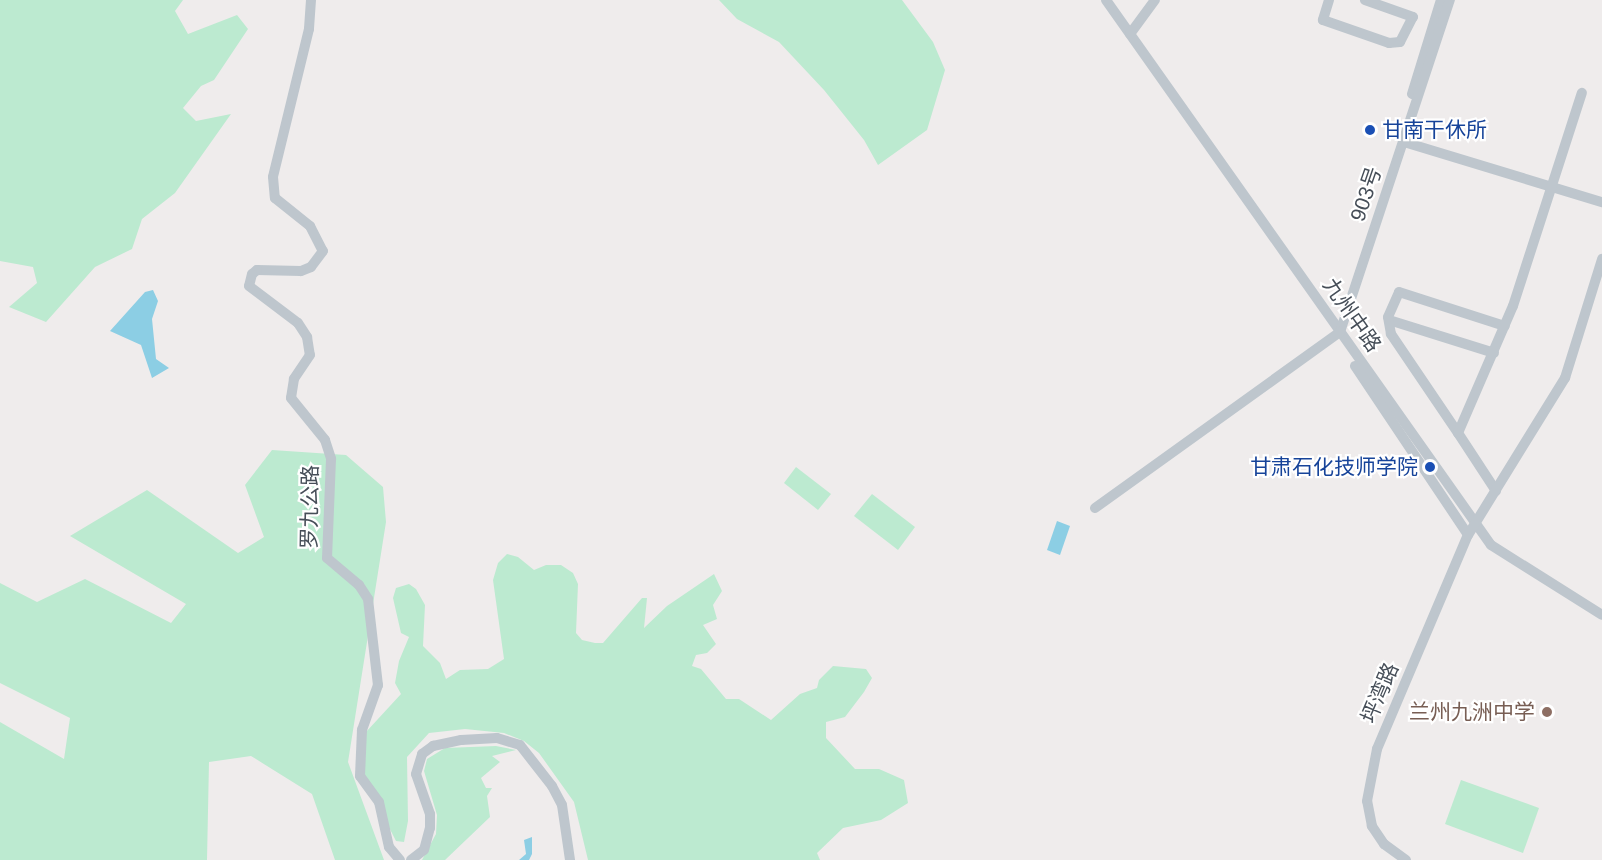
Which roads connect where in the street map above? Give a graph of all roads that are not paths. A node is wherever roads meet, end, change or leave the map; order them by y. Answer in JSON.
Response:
{"nodes":[{"id":1,"x":311,"y":0,"type":"edge"},
{"id":2,"x":1100,"y":0,"type":"edge"},
{"id":3,"x":1106,"y":0,"type":"edge"},
{"id":4,"x":1155,"y":0,"type":"edge"},
{"id":5,"x":1329,"y":0,"type":"edge"},
{"id":6,"x":1365,"y":0,"type":"edge"},
{"id":7,"x":1441,"y":0,"type":"edge"},
{"id":8,"x":1450,"y":0,"type":"edge"},
{"id":9,"x":1411,"y":22,"type":"junction"},
{"id":10,"x":1436,"y":30,"type":"junction"},
{"id":11,"x":1130,"y":33,"type":"junction"},
{"id":12,"x":1582,"y":93,"type":"dead end"},
{"id":13,"x":1404,"y":142,"type":"junction"},
{"id":14,"x":1552,"y":187,"type":"junction"},
{"id":15,"x":1602,"y":202,"type":"edge"},
{"id":16,"x":1602,"y":259,"type":"edge"},
{"id":17,"x":1389,"y":320,"type":"junction"},
{"id":18,"x":1505,"y":326,"type":"junction"},
{"id":19,"x":1335,"y":330,"type":"junction"},
{"id":20,"x":1494,"y":353,"type":"junction"},
{"id":21,"x":1458,"y":433,"type":"junction"},
{"id":22,"x":1496,"y":491,"type":"junction"},
{"id":23,"x":1095,"y":508,"type":"dead end"},
{"id":24,"x":1475,"y":523,"type":"junction"},
{"id":25,"x":1468,"y":535,"type":"junction"},
{"id":26,"x":1602,"y":615,"type":"edge"},
{"id":27,"x":400,"y":860,"type":"edge"},
{"id":28,"x":411,"y":860,"type":"edge"},
{"id":29,"x":570,"y":860,"type":"edge"},
{"id":30,"x":1406,"y":860,"type":"edge"}],
"edges":[{"from":1,"to":27,"type":"street","name":"罗九公路"},
{"from":2,"to":19,"type":"street"},
{"from":3,"to":11,"type":"street","name":"九州中路"},
{"from":4,"to":11,"type":"street"},
{"from":5,"to":9,"type":"street"},
{"from":6,"to":9,"type":"street"},
{"from":7,"to":10,"type":"street"},
{"from":8,"to":10,"type":"street","name":"903号"},
{"from":9,"to":10,"type":"street"},
{"from":10,"to":13,"type":"street","name":"903号"},
{"from":10,"to":19,"type":"street"},
{"from":11,"to":19,"type":"street","name":"九州中路"},
{"from":12,"to":14,"type":"street"},
{"from":13,"to":14,"type":"street"},
{"from":13,"to":19,"type":"street","name":"903号"},
{"from":14,"to":15,"type":"street"},
{"from":14,"to":18,"type":"street"},
{"from":16,"to":22,"type":"street","name":"坪湾路"},
{"from":17,"to":18,"type":"street"},
{"from":17,"to":20,"type":"street"},
{"from":17,"to":21,"type":"street"},
{"from":18,"to":20,"type":"street"},
{"from":19,"to":23,"type":"street"},
{"from":19,"to":24,"type":"street","name":"九州中路"},
{"from":19,"to":25,"type":"street"},
{"from":20,"to":21,"type":"street"},
{"from":21,"to":22,"type":"street"},
{"from":22,"to":24,"type":"street","name":"坪湾路"},
{"from":24,"to":25,"type":"street","name":"坪湾路"},
{"from":24,"to":26,"type":"street","name":"九州中路"},
{"from":25,"to":30,"type":"street","name":"坪湾路"},
{"from":28,"to":29,"type":"street"}]}
